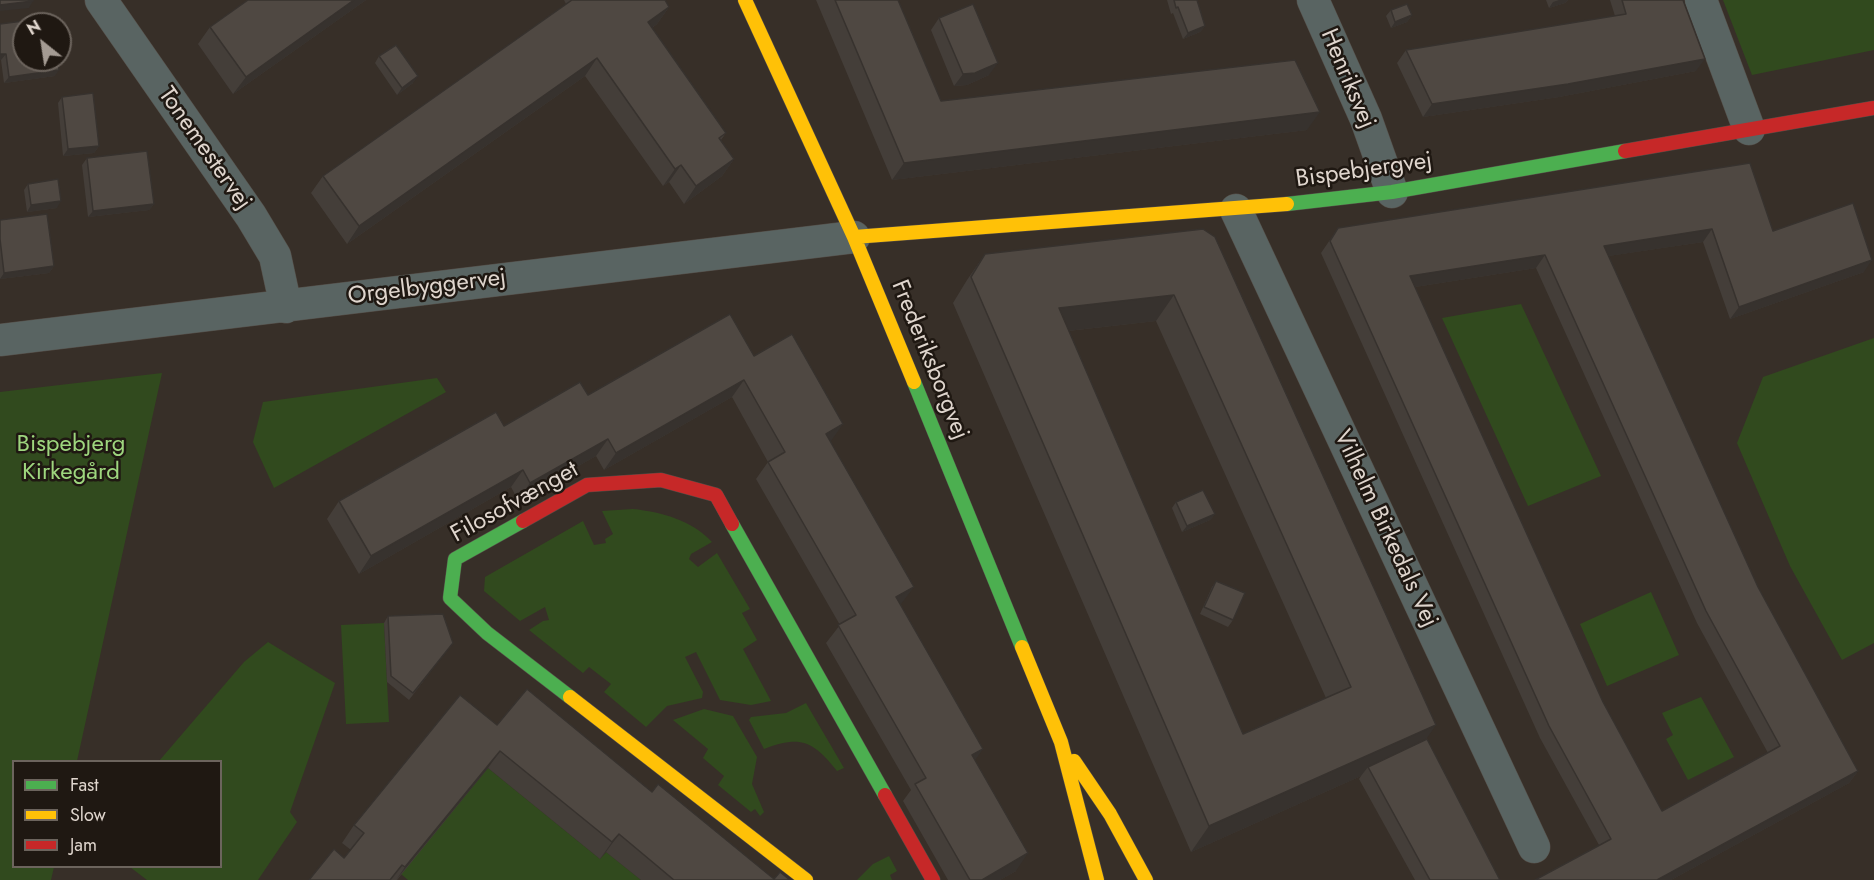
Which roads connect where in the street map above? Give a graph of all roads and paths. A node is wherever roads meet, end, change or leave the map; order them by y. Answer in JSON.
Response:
{"nodes":[{"id":1,"x":101,"y":0,"type":"edge"},
{"id":2,"x":745,"y":0,"type":"edge"},
{"id":3,"x":1313,"y":0,"type":"edge"},
{"id":4,"x":1701,"y":0,"type":"edge"},
{"id":5,"x":1874,"y":108,"type":"edge"},
{"id":6,"x":1749,"y":129,"type":"junction"},
{"id":7,"x":1392,"y":192,"type":"junction"},
{"id":8,"x":1236,"y":210,"type":"junction"},
{"id":9,"x":854,"y":237,"type":"junction"},
{"id":10,"x":286,"y":307,"type":"junction"},
{"id":11,"x":0,"y":340,"type":"edge"},
{"id":12,"x":1061,"y":742,"type":"junction"},
{"id":13,"x":1534,"y":847,"type":"dead end"},
{"id":14,"x":806,"y":880,"type":"edge"},
{"id":15,"x":933,"y":880,"type":"edge"},
{"id":16,"x":1097,"y":880,"type":"edge"},
{"id":17,"x":1146,"y":880,"type":"edge"}],
"edges":[{"from":1,"to":10,"type":"street","name":"Tonemestervej"},
{"from":2,"to":9,"type":"street","name":"Frederiksborgvej"},
{"from":3,"to":7,"type":"street","name":"Henriksvej"},
{"from":4,"to":6,"type":"street"},
{"from":5,"to":6,"type":"street","name":"Bispebjergvej"},
{"from":6,"to":7,"type":"street","name":"Bispebjergvej"},
{"from":7,"to":8,"type":"street","name":"Bispebjergvej"},
{"from":8,"to":9,"type":"street","name":"Bispebjergvej"},
{"from":8,"to":13,"type":"street","name":"Vilhelm Birkedals Vej"},
{"from":9,"to":10,"type":"street","name":"Orgelbyggervej"},
{"from":9,"to":12,"type":"street","name":"Frederiksborgvej"},
{"from":10,"to":11,"type":"street","name":"Orgelbyggervej"},
{"from":12,"to":16,"type":"street","name":"Frederiksborgvej"},
{"from":12,"to":17,"type":"street","name":"Frederiksborgvej"},
{"from":14,"to":15,"type":"street","name":"Filosofvænget"}]}
